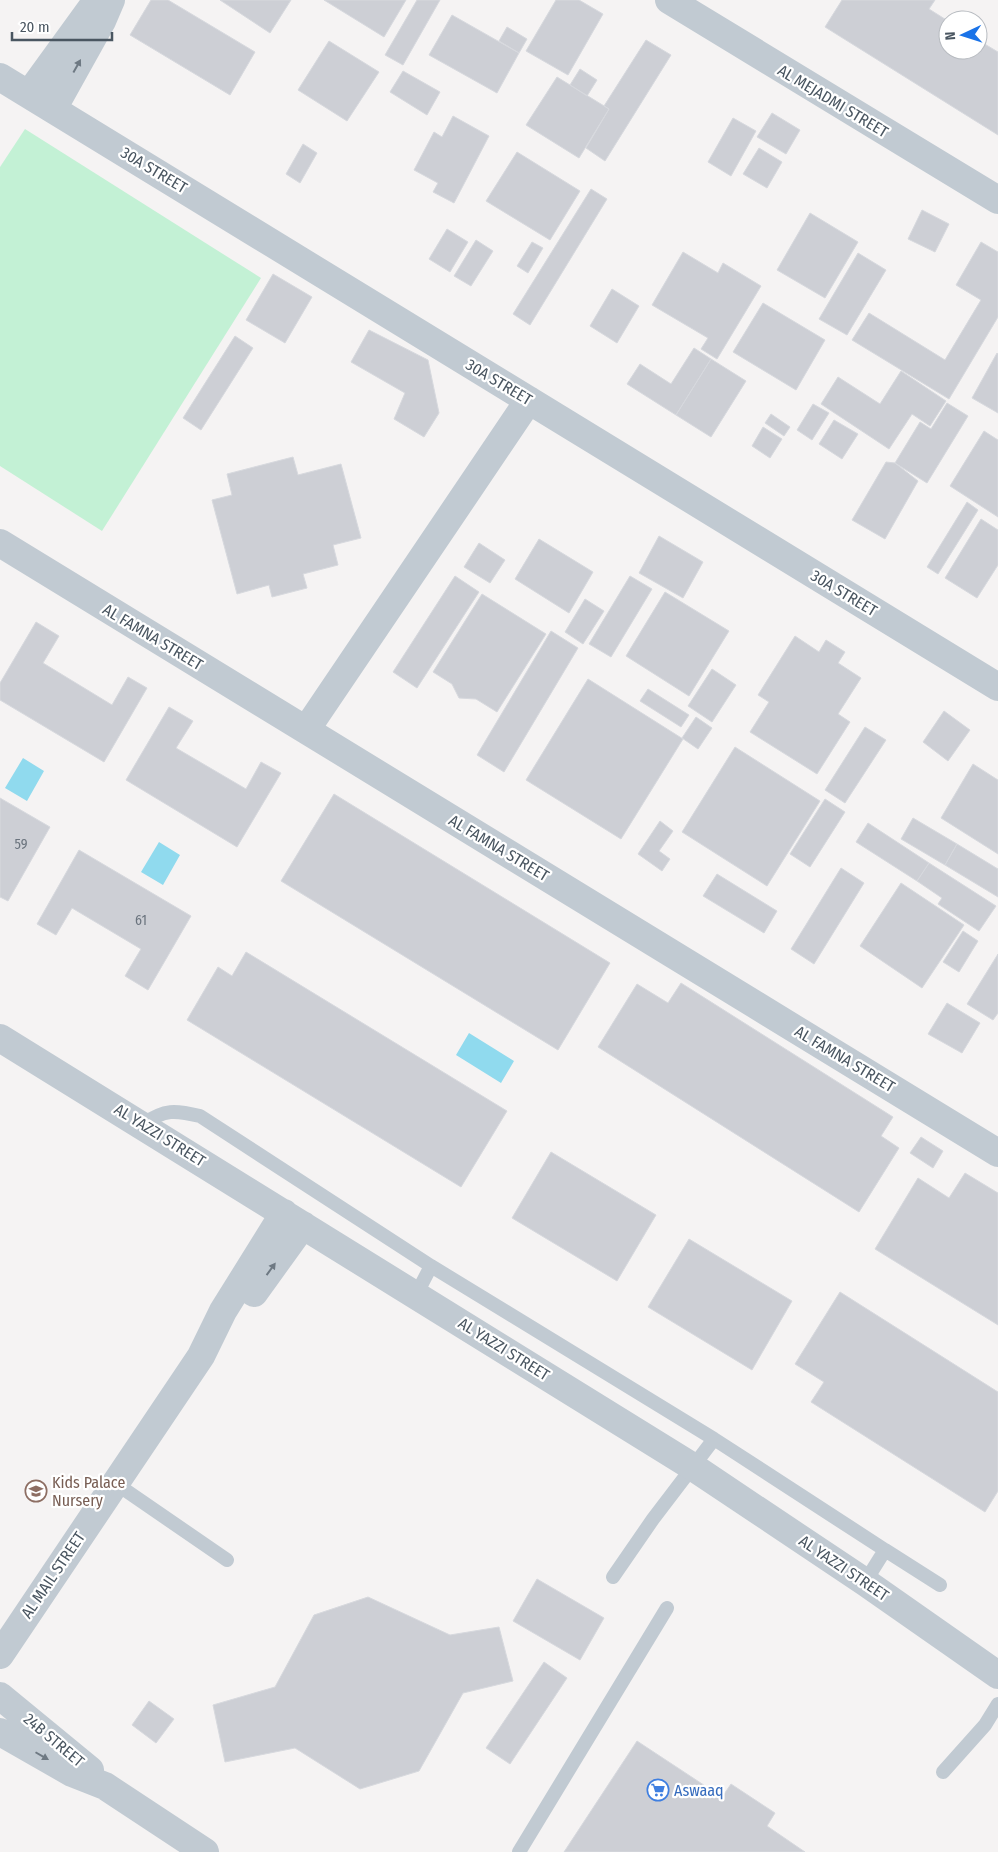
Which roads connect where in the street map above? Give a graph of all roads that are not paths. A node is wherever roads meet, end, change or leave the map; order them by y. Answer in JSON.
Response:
{"nodes":[{"id":1,"x":98,"y":0,"type":"edge"},
{"id":2,"x":111,"y":0,"type":"edge"},
{"id":3,"x":669,"y":0,"type":"edge"},
{"id":4,"x":0,"y":76,"type":"edge"},
{"id":5,"x":29,"y":94,"type":"junction"},
{"id":6,"x":53,"y":109,"type":"junction"},
{"id":7,"x":998,"y":200,"type":"edge"},
{"id":8,"x":530,"y":400,"type":"junction"},
{"id":9,"x":0,"y":543,"type":"edge"},
{"id":10,"x":998,"y":687,"type":"edge"},
{"id":11,"x":306,"y":730,"type":"junction"},
{"id":12,"x":0,"y":1038,"type":"edge"},
{"id":13,"x":143,"y":1124,"type":"junction"},
{"id":14,"x":998,"y":1153,"type":"edge"},
{"id":15,"x":293,"y":1219,"type":"junction"},
{"id":16,"x":431,"y":1266,"type":"junction"},
{"id":17,"x":416,"y":1295,"type":"junction"},
{"id":18,"x":714,"y":1439,"type":"junction"},
{"id":19,"x":693,"y":1467,"type":"junction"},
{"id":20,"x":115,"y":1483,"type":"junction"},
{"id":21,"x":885,"y":1550,"type":"junction"},
{"id":22,"x":227,"y":1560,"type":"dead end"},
{"id":23,"x":613,"y":1577,"type":"dead end"},
{"id":24,"x":865,"y":1582,"type":"junction"},
{"id":25,"x":940,"y":1585,"type":"dead end"},
{"id":26,"x":667,"y":1608,"type":"dead end"},
{"id":27,"x":0,"y":1655,"type":"edge"},
{"id":28,"x":998,"y":1674,"type":"edge"},
{"id":29,"x":0,"y":1696,"type":"edge"},
{"id":30,"x":998,"y":1704,"type":"edge"},
{"id":31,"x":0,"y":1732,"type":"edge"},
{"id":32,"x":943,"y":1772,"type":"dead end"},
{"id":33,"x":105,"y":1786,"type":"junction"},
{"id":34,"x":205,"y":1852,"type":"edge"},
{"id":35,"x":519,"y":1852,"type":"edge"}],
"edges":[{"from":1,"to":5,"type":"street"},
{"from":6,"to":2,"type":"street","one_way":true},
{"from":3,"to":7,"type":"street","name":"AL MEJADMI STREET"},
{"from":4,"to":5,"type":"street","name":"30A STREET"},
{"from":5,"to":6,"type":"street","name":"30A STREET"},
{"from":6,"to":8,"type":"street","name":"30A STREET"},
{"from":8,"to":10,"type":"street","name":"30A STREET"},
{"from":8,"to":11,"type":"street"},
{"from":9,"to":11,"type":"street","name":"AL FAMNA STREET"},
{"from":11,"to":14,"type":"street","name":"AL FAMNA STREET"},
{"from":12,"to":13,"type":"street","name":"AL YAZZI STREET"},
{"from":13,"to":15,"type":"street","name":"AL YAZZI STREET"},
{"from":13,"to":16,"type":"lane"},
{"from":15,"to":17,"type":"street","name":"AL YAZZI STREET"},
{"from":15,"to":20,"type":"street","name":"AL MAIL STREET"},
{"from":16,"to":17,"type":"lane"},
{"from":16,"to":18,"type":"lane"},
{"from":17,"to":19,"type":"street","name":"AL YAZZI STREET"},
{"from":18,"to":19,"type":"lane"},
{"from":18,"to":21,"type":"lane"},
{"from":19,"to":23,"type":"lane"},
{"from":19,"to":24,"type":"street","name":"AL YAZZI STREET"},
{"from":20,"to":22,"type":"lane"},
{"from":20,"to":27,"type":"street","name":"AL MAIL STREET"},
{"from":21,"to":24,"type":"lane"},
{"from":21,"to":25,"type":"lane"},
{"from":24,"to":28,"type":"street","name":"AL YAZZI STREET"},
{"from":26,"to":35,"type":"lane"},
{"from":29,"to":33,"type":"street","name":"24B STREET"},
{"from":30,"to":32,"type":"lane"},
{"from":31,"to":33,"type":"street","name":"24B STREET","one_way":true},
{"from":33,"to":34,"type":"street","name":"24B STREET"}]}
